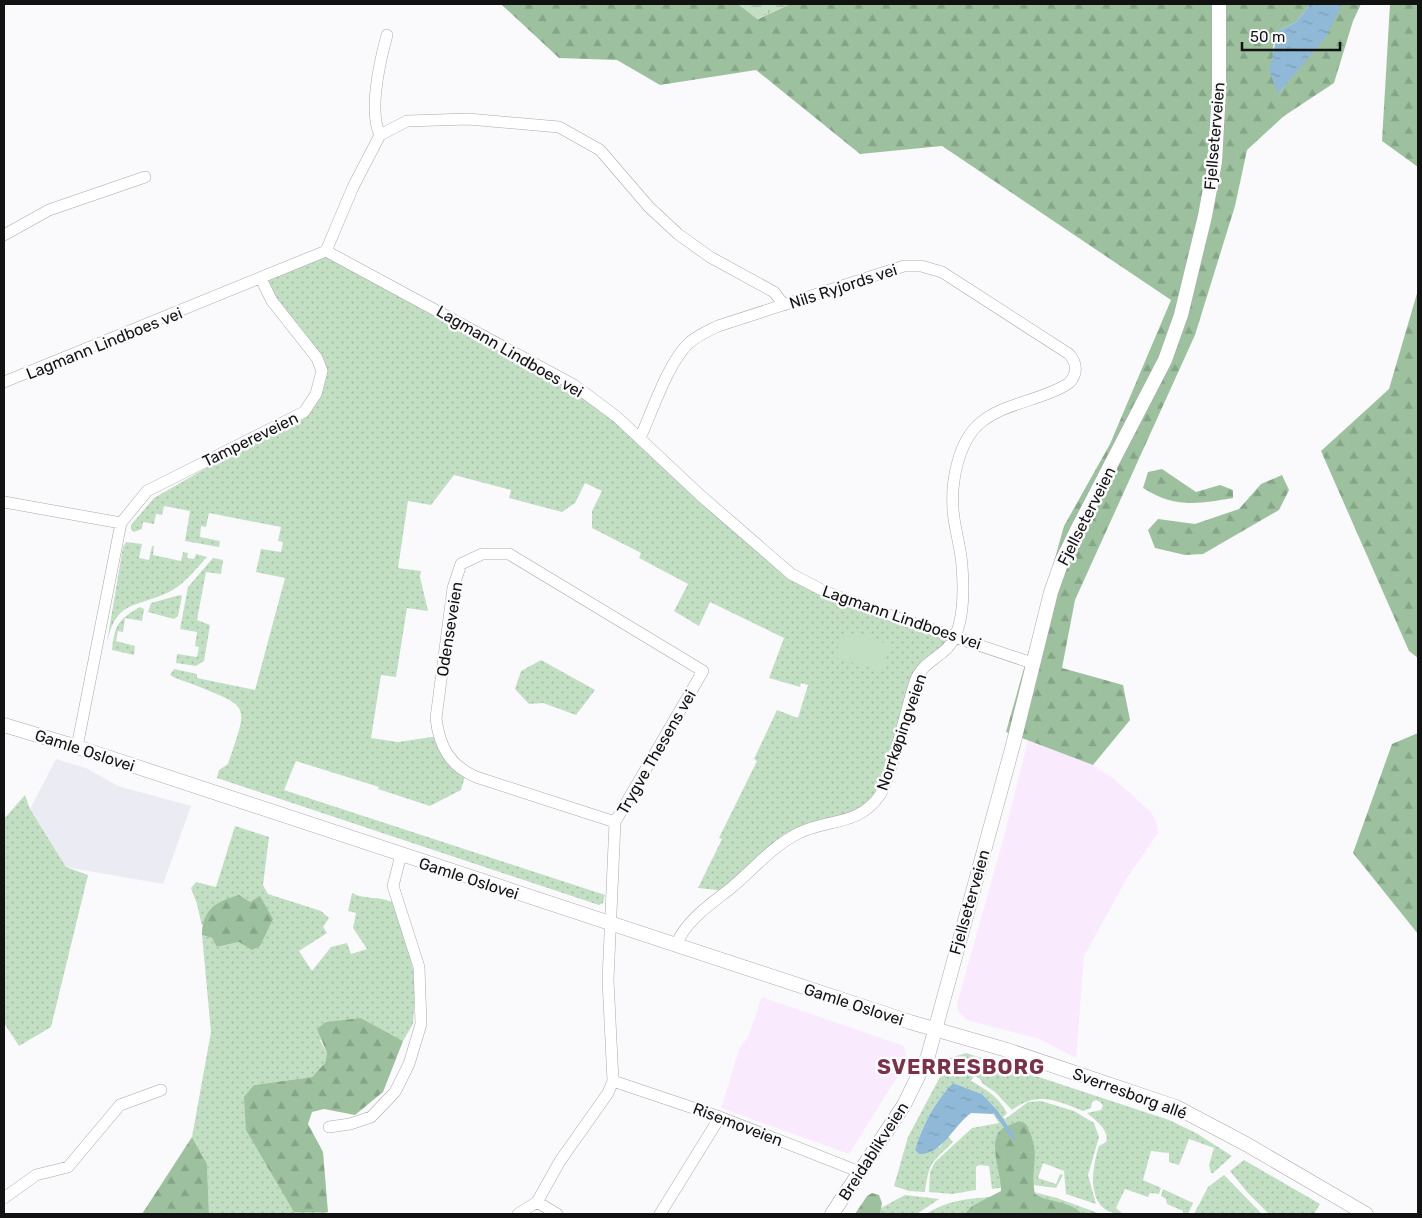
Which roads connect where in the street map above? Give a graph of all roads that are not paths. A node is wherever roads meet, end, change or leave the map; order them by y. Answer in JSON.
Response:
{"nodes":[{"id":1,"x":1219,"y":4,"type":"edge"},
{"id":2,"x":387,"y":35,"type":"dead end"},
{"id":3,"x":380,"y":135,"type":"junction"},
{"id":4,"x":145,"y":177,"type":"dead end"},
{"id":5,"x":4,"y":235,"type":"edge"},
{"id":6,"x":326,"y":251,"type":"junction"},
{"id":7,"x":261,"y":279,"type":"junction"},
{"id":8,"x":784,"y":306,"type":"junction"},
{"id":9,"x":4,"y":382,"type":"edge"},
{"id":10,"x":640,"y":438,"type":"junction"},
{"id":11,"x":4,"y":502,"type":"edge"},
{"id":12,"x":122,"y":523,"type":"junction"},
{"id":13,"x":955,"y":636,"type":"junction"},
{"id":14,"x":1032,"y":663,"type":"junction"},
{"id":15,"x":703,"y":671,"type":"joint"},
{"id":16,"x":4,"y":725,"type":"edge"},
{"id":17,"x":76,"y":746,"type":"junction"},
{"id":18,"x":615,"y":822,"type":"junction"},
{"id":19,"x":401,"y":855,"type":"junction"},
{"id":20,"x":611,"y":924,"type":"junction"},
{"id":21,"x":676,"y":945,"type":"junction"},
{"id":22,"x":935,"y":1030,"type":"junction"},
{"id":23,"x":613,"y":1081,"type":"junction"},
{"id":24,"x":162,"y":1090,"type":"dead end"},
{"id":25,"x":720,"y":1117,"type":"junction"},
{"id":26,"x":328,"y":1128,"type":"dead end"},
{"id":27,"x":860,"y":1172,"type":"junction"},
{"id":28,"x":4,"y":1198,"type":"edge"},
{"id":29,"x":537,"y":1202,"type":"junction"},
{"id":30,"x":518,"y":1214,"type":"edge"},
{"id":31,"x":558,"y":1214,"type":"edge"},
{"id":32,"x":660,"y":1214,"type":"edge"},
{"id":33,"x":832,"y":1214,"type":"edge"},
{"id":34,"x":1366,"y":1214,"type":"edge"}],
"edges":[{"from":1,"to":14,"type":"street","name":"Fjellseterveien"},
{"from":2,"to":3,"type":"street"},
{"from":3,"to":6,"type":"street"},
{"from":3,"to":8,"type":"street"},
{"from":4,"to":5,"type":"street"},
{"from":6,"to":7,"type":"street","name":"Lagmann Lindboes vei"},
{"from":6,"to":10,"type":"street","name":"Lagmann Lindboes vei"},
{"from":7,"to":9,"type":"street","name":"Lagmann Lindboes vei"},
{"from":7,"to":12,"type":"street","name":"Tampereveien"},
{"from":8,"to":10,"type":"street","name":"Nils Ryjords vei"},
{"from":8,"to":13,"type":"street","name":"Nils Ryjords vei"},
{"from":10,"to":13,"type":"street","name":"Lagmann Lindboes vei"},
{"from":11,"to":12,"type":"street"},
{"from":12,"to":17,"type":"street","name":"Tampereveien"},
{"from":13,"to":14,"type":"street","name":"Lagmann Lindboes vei"},
{"from":13,"to":21,"type":"street","name":"Norrkøpingveien"},
{"from":14,"to":22,"type":"street","name":"Fjellseterveien"},
{"from":15,"to":18,"type":"street","name":"Trygve Thesens vei"},
{"from":15,"to":18,"type":"street","name":"Odenseveien"},
{"from":16,"to":17,"type":"street","name":"Gamle Oslovei"},
{"from":17,"to":19,"type":"street","name":"Gamle Oslovei"},
{"from":18,"to":20,"type":"street","name":"Trygve Thesens vei"},
{"from":19,"to":20,"type":"street","name":"Gamle Oslovei"},
{"from":19,"to":26,"type":"street"},
{"from":20,"to":21,"type":"street","name":"Gamle Oslovei"},
{"from":20,"to":23,"type":"street","name":"Trygve Thesens vei"},
{"from":21,"to":22,"type":"street","name":"Gamle Oslovei"},
{"from":22,"to":27,"type":"street","name":"Breidablikveien"},
{"from":22,"to":34,"type":"street","name":"Sverresborg allé"},
{"from":23,"to":25,"type":"street","name":"Risemoveien"},
{"from":23,"to":29,"type":"street"},
{"from":24,"to":28,"type":"street"},
{"from":25,"to":27,"type":"street","name":"Risemoveien"},
{"from":25,"to":32,"type":"street"},
{"from":27,"to":33,"type":"street","name":"Breidablikveien"},
{"from":29,"to":30,"type":"street"},
{"from":29,"to":31,"type":"street"}]}
